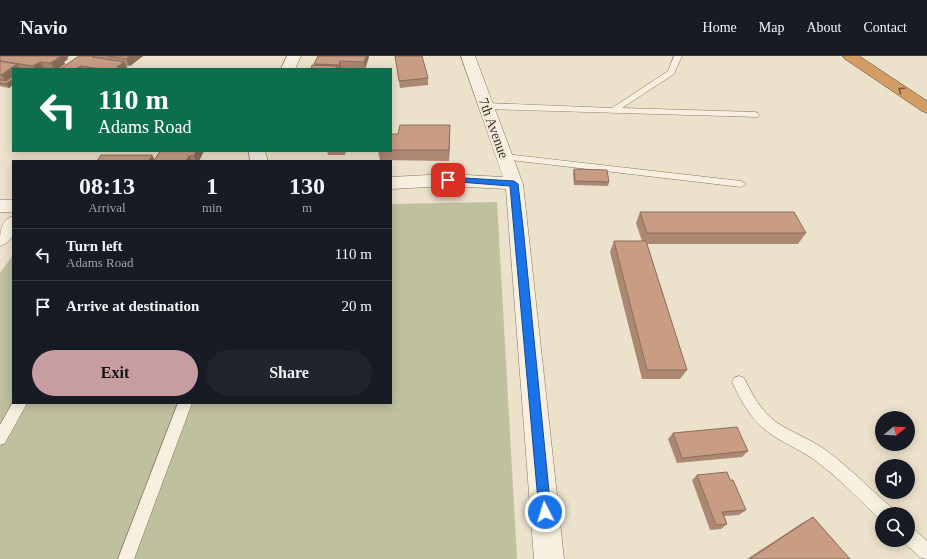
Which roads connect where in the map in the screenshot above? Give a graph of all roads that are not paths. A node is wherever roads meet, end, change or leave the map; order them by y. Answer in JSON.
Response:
{"nodes":[{"id":1,"x":294,"y":56,"type":"edge"},
{"id":2,"x":468,"y":56,"type":"edge"},
{"id":3,"x":678,"y":56,"type":"edge"},
{"id":4,"x":850,"y":56,"type":"edge"},
{"id":5,"x":288,"y":68,"type":"edge"},
{"id":6,"x":486,"y":106,"type":"junction"},
{"id":7,"x":927,"y":108,"type":"edge"},
{"id":8,"x":615,"y":109,"type":"junction"},
{"id":9,"x":755,"y":115,"type":"dead end"},
{"id":10,"x":505,"y":157,"type":"junction"},
{"id":11,"x":392,"y":183,"type":"edge"},
{"id":12,"x":514,"y":184,"type":"junction"},
{"id":13,"x":741,"y":184,"type":"dead end"},
{"id":14,"x":0,"y":206,"type":"edge"},
{"id":15,"x":12,"y":206,"type":"edge"},
{"id":16,"x":12,"y":224,"type":"edge"},
{"id":17,"x":0,"y":239,"type":"edge"},
{"id":18,"x":739,"y":382,"type":"dead end"},
{"id":19,"x":19,"y":404,"type":"edge"},
{"id":20,"x":185,"y":404,"type":"edge"},
{"id":21,"x":0,"y":438,"type":"edge"},
{"id":22,"x":879,"y":507,"type":"edge"},
{"id":23,"x":915,"y":541,"type":"edge"},
{"id":24,"x":927,"y":552,"type":"edge"},
{"id":25,"x":126,"y":559,"type":"edge"},
{"id":26,"x":549,"y":559,"type":"edge"}],
"edges":[{"from":1,"to":5,"type":"street"},
{"from":2,"to":6,"type":"street","name":"7th Avenue"},
{"from":3,"to":8,"type":"lane"},
{"from":7,"to":4,"type":"highway","one_way":true},
{"from":6,"to":8,"type":"lane"},
{"from":6,"to":10,"type":"street","name":"7th Avenue"},
{"from":8,"to":9,"type":"lane"},
{"from":10,"to":12,"type":"street","name":"7th Avenue"},
{"from":10,"to":13,"type":"lane"},
{"from":11,"to":12,"type":"street"},
{"from":12,"to":26,"type":"street","name":"7th Avenue"},
{"from":14,"to":15,"type":"street"},
{"from":16,"to":17,"type":"street"},
{"from":18,"to":22,"type":"lane"},
{"from":19,"to":21,"type":"lane"},
{"from":20,"to":25,"type":"lane"},
{"from":23,"to":24,"type":"lane"}]}
